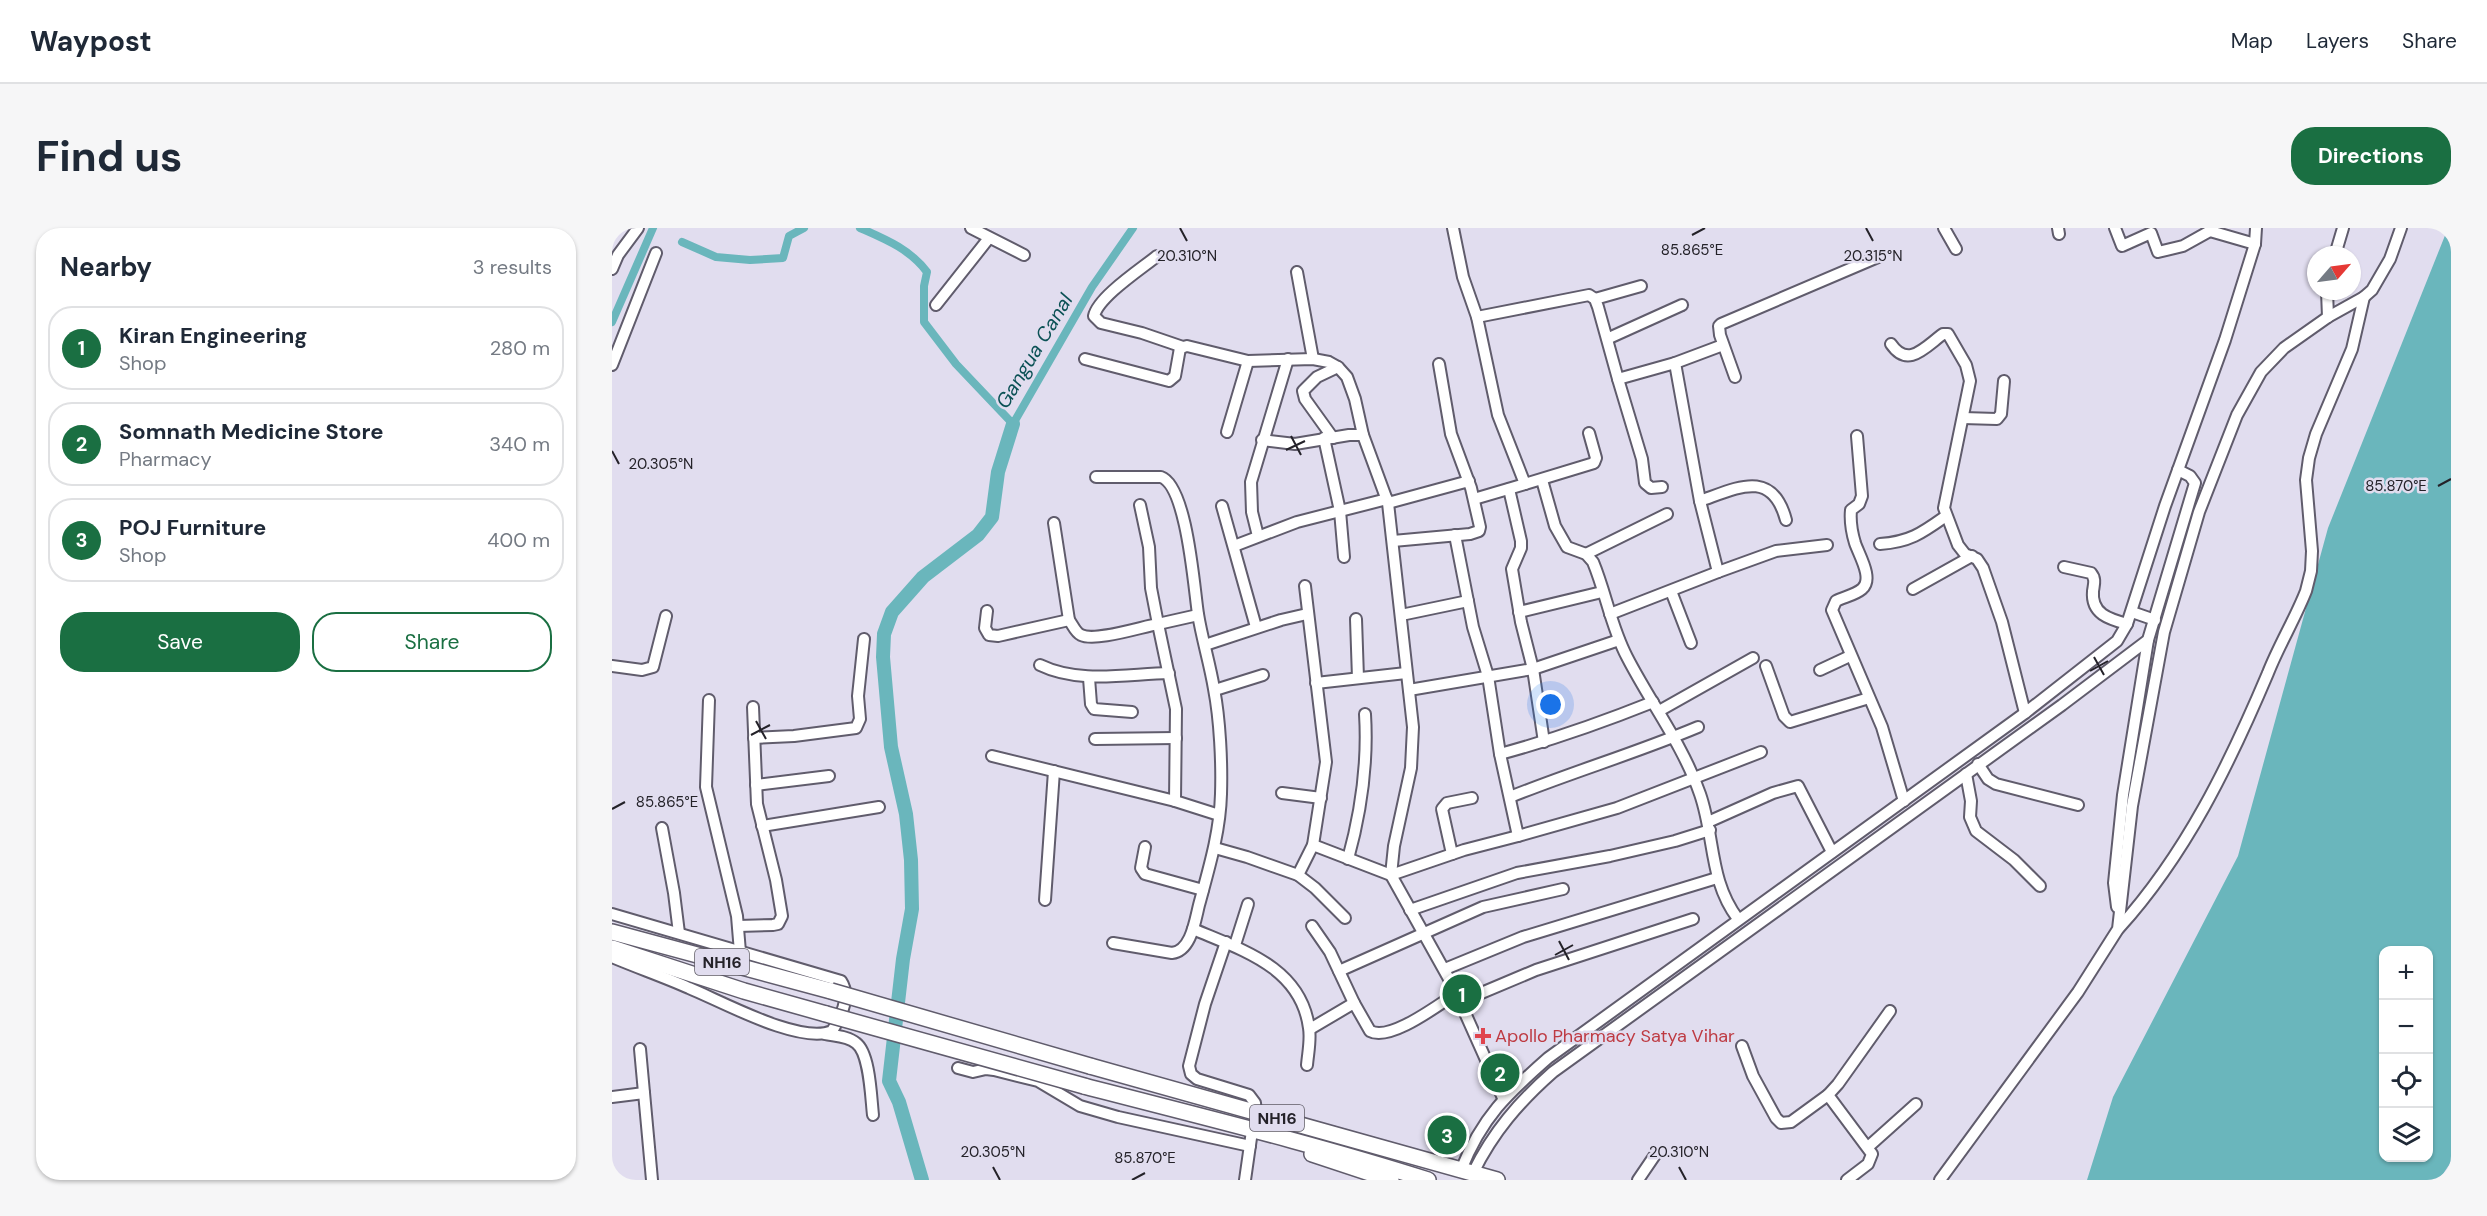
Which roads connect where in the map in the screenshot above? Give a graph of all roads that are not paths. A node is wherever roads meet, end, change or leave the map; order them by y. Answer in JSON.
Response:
{"nodes":[{"id":1,"x":638,"y":228,"type":"edge"},
{"id":2,"x":971,"y":228,"type":"edge"},
{"id":3,"x":1453,"y":228,"type":"edge"},
{"id":4,"x":1944,"y":228,"type":"edge"},
{"id":5,"x":2115,"y":228,"type":"edge"},
{"id":6,"x":2256,"y":228,"type":"edge"},
{"id":7,"x":2343,"y":228,"type":"edge"},
{"id":8,"x":2401,"y":228,"type":"edge"},
{"id":9,"x":988,"y":238,"type":"junction"},
{"id":10,"x":2255,"y":244,"type":"junction"},
{"id":11,"x":2338,"y":246,"type":"edge"},
{"id":12,"x":1956,"y":249,"type":"dead end"},
{"id":13,"x":656,"y":253,"type":"dead end"},
{"id":14,"x":1024,"y":255,"type":"dead end"},
{"id":15,"x":1157,"y":256,"type":"dead end"},
{"id":16,"x":1878,"y":257,"type":"dead end"},
{"id":17,"x":612,"y":269,"type":"edge"},
{"id":18,"x":1298,"y":272,"type":"dead end"},
{"id":19,"x":1641,"y":286,"type":"dead end"},
{"id":20,"x":2364,"y":297,"type":"junction"},
{"id":21,"x":1595,"y":299,"type":"junction"},
{"id":22,"x":2327,"y":300,"type":"edge"},
{"id":23,"x":936,"y":305,"type":"dead end"},
{"id":24,"x":1682,"y":306,"type":"dead end"},
{"id":25,"x":1477,"y":316,"type":"junction"},
{"id":26,"x":2328,"y":317,"type":"junction"},
{"id":27,"x":1609,"y":338,"type":"junction"},
{"id":28,"x":1891,"y":344,"type":"dead end"},
{"id":29,"x":1723,"y":345,"type":"junction"},
{"id":30,"x":1183,"y":346,"type":"junction"},
{"id":31,"x":1085,"y":359,"type":"dead end"},
{"id":32,"x":1288,"y":359,"type":"junction"},
{"id":33,"x":1313,"y":359,"type":"junction"},
{"id":34,"x":1248,"y":361,"type":"junction"},
{"id":35,"x":1675,"y":363,"type":"junction"},
{"id":36,"x":1439,"y":364,"type":"dead end"},
{"id":37,"x":612,"y":365,"type":"edge"},
{"id":38,"x":1338,"y":367,"type":"junction"},
{"id":39,"x":1735,"y":377,"type":"dead end"},
{"id":40,"x":1618,"y":379,"type":"junction"},
{"id":41,"x":2004,"y":381,"type":"dead end"},
{"id":42,"x":1963,"y":418,"type":"junction"},
{"id":43,"x":1227,"y":432,"type":"dead end"},
{"id":44,"x":1589,"y":433,"type":"dead end"},
{"id":45,"x":1363,"y":435,"type":"junction"},
{"id":46,"x":1857,"y":436,"type":"dead end"},
{"id":47,"x":1328,"y":438,"type":"junction"},
{"id":48,"x":1262,"y":440,"type":"junction"},
{"id":49,"x":2183,"y":473,"type":"junction"},
{"id":50,"x":1096,"y":477,"type":"dead end"},
{"id":51,"x":1542,"y":480,"type":"junction"},
{"id":52,"x":1469,"y":481,"type":"junction"},
{"id":53,"x":1525,"y":484,"type":"junction"},
{"id":54,"x":1662,"y":487,"type":"dead end"},
{"id":55,"x":1509,"y":489,"type":"junction"},
{"id":56,"x":1474,"y":499,"type":"junction"},
{"id":57,"x":1388,"y":501,"type":"junction"},
{"id":58,"x":1700,"y":501,"type":"junction"},
{"id":59,"x":1140,"y":505,"type":"dead end"},
{"id":60,"x":1222,"y":506,"type":"dead end"},
{"id":61,"x":1340,"y":511,"type":"junction"},
{"id":62,"x":1667,"y":514,"type":"dead end"},
{"id":63,"x":1946,"y":516,"type":"junction"},
{"id":64,"x":1786,"y":520,"type":"dead end"},
{"id":65,"x":1054,"y":523,"type":"dead end"},
{"id":66,"x":1455,"y":535,"type":"junction"},
{"id":67,"x":1258,"y":536,"type":"junction"},
{"id":68,"x":1393,"y":541,"type":"junction"},
{"id":69,"x":1880,"y":544,"type":"dead end"},
{"id":70,"x":1827,"y":545,"type":"dead end"},
{"id":71,"x":1234,"y":546,"type":"junction"},
{"id":72,"x":1586,"y":554,"type":"junction"},
{"id":73,"x":1972,"y":556,"type":"junction"},
{"id":74,"x":1344,"y":557,"type":"dead end"},
{"id":75,"x":2064,"y":567,"type":"dead end"},
{"id":76,"x":1718,"y":572,"type":"junction"},
{"id":77,"x":1305,"y":586,"type":"dead end"},
{"id":78,"x":1913,"y":590,"type":"dead end"},
{"id":79,"x":1671,"y":591,"type":"junction"},
{"id":80,"x":1602,"y":592,"type":"junction"},
{"id":81,"x":1468,"y":601,"type":"junction"},
{"id":82,"x":987,"y":611,"type":"dead end"},
{"id":83,"x":1519,"y":612,"type":"junction"},
{"id":84,"x":2132,"y":612,"type":"junction"},
{"id":85,"x":1307,"y":614,"type":"junction"},
{"id":86,"x":1610,"y":614,"type":"junction"},
{"id":87,"x":1198,"y":615,"type":"junction"},
{"id":88,"x":1401,"y":615,"type":"junction"},
{"id":89,"x":666,"y":616,"type":"dead end"},
{"id":90,"x":1356,"y":619,"type":"dead end"},
{"id":91,"x":1069,"y":620,"type":"junction"},
{"id":92,"x":2155,"y":620,"type":"junction"},
{"id":93,"x":1158,"y":624,"type":"junction"},
{"id":94,"x":2127,"y":624,"type":"junction"},
{"id":95,"x":1256,"y":627,"type":"junction"},
{"id":96,"x":864,"y":639,"type":"dead end"},
{"id":97,"x":2148,"y":639,"type":"junction"},
{"id":98,"x":1619,"y":640,"type":"junction"},
{"id":99,"x":1691,"y":643,"type":"dead end"},
{"id":100,"x":1205,"y":645,"type":"junction"},
{"id":101,"x":1850,"y":656,"type":"junction"},
{"id":102,"x":1754,"y":658,"type":"dead end"},
{"id":103,"x":1040,"y":665,"type":"dead end"},
{"id":104,"x":612,"y":666,"type":"edge"},
{"id":105,"x":1766,"y":666,"type":"dead end"},
{"id":106,"x":1533,"y":669,"type":"junction"},
{"id":107,"x":1820,"y":670,"type":"dead end"},
{"id":108,"x":1169,"y":673,"type":"junction"},
{"id":109,"x":1406,"y":673,"type":"junction"},
{"id":110,"x":1263,"y":675,"type":"dead end"},
{"id":111,"x":1488,"y":676,"type":"junction"},
{"id":112,"x":1089,"y":678,"type":"junction"},
{"id":113,"x":1358,"y":678,"type":"junction"},
{"id":114,"x":1316,"y":683,"type":"junction"},
{"id":115,"x":1215,"y":690,"type":"junction"},
{"id":116,"x":1409,"y":690,"type":"junction"},
{"id":117,"x":1869,"y":698,"type":"junction"},
{"id":118,"x":708,"y":700,"type":"dead end"},
{"id":119,"x":753,"y":707,"type":"dead end"},
{"id":120,"x":1656,"y":707,"type":"junction"},
{"id":121,"x":1132,"y":712,"type":"dead end"},
{"id":122,"x":2025,"y":712,"type":"junction"},
{"id":123,"x":1365,"y":714,"type":"dead end"},
{"id":124,"x":1698,"y":727,"type":"dead end"},
{"id":125,"x":754,"y":738,"type":"junction"},
{"id":126,"x":1176,"y":738,"type":"junction"},
{"id":127,"x":1673,"y":738,"type":"junction"},
{"id":128,"x":1095,"y":740,"type":"dead end"},
{"id":129,"x":1544,"y":742,"type":"junction"},
{"id":130,"x":1761,"y":752,"type":"dead end"},
{"id":131,"x":1500,"y":754,"type":"junction"},
{"id":132,"x":992,"y":756,"type":"dead end"},
{"id":133,"x":1978,"y":764,"type":"junction"},
{"id":134,"x":1054,"y":771,"type":"junction"},
{"id":135,"x":1966,"y":774,"type":"junction"},
{"id":136,"x":829,"y":776,"type":"dead end"},
{"id":137,"x":1939,"y":776,"type":"junction"},
{"id":138,"x":1693,"y":777,"type":"junction"},
{"id":139,"x":756,"y":785,"type":"junction"},
{"id":140,"x":1946,"y":788,"type":"junction"},
{"id":141,"x":1282,"y":793,"type":"dead end"},
{"id":142,"x":1510,"y":797,"type":"junction"},
{"id":143,"x":1321,"y":798,"type":"junction"},
{"id":144,"x":1472,"y":798,"type":"dead end"},
{"id":145,"x":1175,"y":801,"type":"junction"},
{"id":146,"x":1904,"y":801,"type":"junction"},
{"id":147,"x":2078,"y":805,"type":"dead end"},
{"id":148,"x":879,"y":807,"type":"dead end"},
{"id":149,"x":1219,"y":815,"type":"junction"},
{"id":150,"x":762,"y":826,"type":"junction"},
{"id":151,"x":1709,"y":826,"type":"junction"},
{"id":152,"x":662,"y":828,"type":"dead end"},
{"id":153,"x":1518,"y":836,"type":"junction"},
{"id":154,"x":1313,"y":845,"type":"junction"},
{"id":155,"x":1145,"y":847,"type":"dead end"},
{"id":156,"x":1215,"y":848,"type":"junction"},
{"id":157,"x":1832,"y":852,"type":"junction"},
{"id":158,"x":1452,"y":854,"type":"junction"},
{"id":159,"x":1348,"y":859,"type":"junction"},
{"id":160,"x":1298,"y":875,"type":"junction"},
{"id":161,"x":1391,"y":875,"type":"junction"},
{"id":162,"x":1717,"y":878,"type":"junction"},
{"id":163,"x":2040,"y":886,"type":"dead end"},
{"id":164,"x":1563,"y":889,"type":"dead end"},
{"id":165,"x":1203,"y":890,"type":"junction"},
{"id":166,"x":1046,"y":900,"type":"dead end"},
{"id":167,"x":1248,"y":904,"type":"dead end"},
{"id":168,"x":1410,"y":910,"type":"junction"},
{"id":169,"x":612,"y":914,"type":"edge"},
{"id":170,"x":1345,"y":918,"type":"dead end"},
{"id":171,"x":1693,"y":919,"type":"dead end"},
{"id":172,"x":1738,"y":919,"type":"junction"},
{"id":173,"x":2119,"y":925,"type":"junction"},
{"id":174,"x":738,"y":926,"type":"junction"},
{"id":175,"x":1312,"y":926,"type":"dead end"},
{"id":176,"x":1193,"y":929,"type":"junction"},
{"id":177,"x":612,"y":932,"type":"edge"},
{"id":178,"x":679,"y":933,"type":"junction"},
{"id":179,"x":1424,"y":934,"type":"junction"},
{"id":180,"x":1113,"y":943,"type":"dead end"},
{"id":181,"x":1231,"y":943,"type":"junction"},
{"id":182,"x":612,"y":948,"type":"edge"},
{"id":183,"x":740,"y":952,"type":"junction"},
{"id":184,"x":612,"y":957,"type":"edge"},
{"id":185,"x":1444,"y":969,"type":"junction"},
{"id":186,"x":1339,"y":971,"type":"junction"},
{"id":187,"x":1459,"y":998,"type":"junction"},
{"id":188,"x":1354,"y":1004,"type":"junction"},
{"id":189,"x":1890,"y":1011,"type":"dead end"},
{"id":190,"x":1310,"y":1029,"type":"junction"},
{"id":191,"x":824,"y":1034,"type":"junction"},
{"id":192,"x":1743,"y":1046,"type":"dead end"},
{"id":193,"x":640,"y":1049,"type":"dead end"},
{"id":194,"x":1307,"y":1065,"type":"dead end"},
{"id":195,"x":958,"y":1068,"type":"dead end"},
{"id":196,"x":644,"y":1093,"type":"junction"},
{"id":197,"x":1828,"y":1095,"type":"junction"},
{"id":198,"x":612,"y":1097,"type":"edge"},
{"id":199,"x":1503,"y":1098,"type":"junction"},
{"id":200,"x":1251,"y":1103,"type":"junction"},
{"id":201,"x":1916,"y":1104,"type":"dead end"},
{"id":202,"x":873,"y":1115,"type":"dead end"},
{"id":203,"x":1247,"y":1139,"type":"junction"},
{"id":204,"x":1287,"y":1139,"type":"junction"},
{"id":205,"x":1868,"y":1147,"type":"junction"},
{"id":206,"x":1654,"y":1155,"type":"dead end"},
{"id":207,"x":1467,"y":1171,"type":"junction"},
{"id":208,"x":652,"y":1180,"type":"edge"},
{"id":209,"x":1245,"y":1180,"type":"edge"},
{"id":210,"x":1389,"y":1180,"type":"edge"},
{"id":211,"x":1428,"y":1180,"type":"edge"},
{"id":212,"x":1497,"y":1180,"type":"edge"},
{"id":213,"x":1638,"y":1180,"type":"edge"},
{"id":214,"x":1847,"y":1180,"type":"edge"},
{"id":215,"x":1940,"y":1180,"type":"edge"}],
"edges":[{"from":1,"to":17,"type":"street"},
{"from":2,"to":9,"type":"street"},
{"from":3,"to":25,"type":"street"},
{"from":4,"to":12,"type":"street"},
{"from":5,"to":10,"type":"street"},
{"from":6,"to":10,"type":"street"},
{"from":7,"to":11,"type":"street"},
{"from":8,"to":20,"type":"street"},
{"from":9,"to":14,"type":"street"},
{"from":9,"to":23,"type":"street"},
{"from":10,"to":49,"type":"street"},
{"from":13,"to":37,"type":"street"},
{"from":15,"to":30,"type":"street"},
{"from":16,"to":29,"type":"street"},
{"from":18,"to":33,"type":"street"},
{"from":19,"to":21,"type":"street"},
{"from":20,"to":26,"type":"street"},
{"from":20,"to":173,"type":"street"},
{"from":21,"to":25,"type":"street"},
{"from":21,"to":27,"type":"street"},
{"from":22,"to":26,"type":"street"},
{"from":24,"to":27,"type":"street"},
{"from":25,"to":53,"type":"street"},
{"from":26,"to":173,"type":"street"},
{"from":27,"to":40,"type":"street"},
{"from":28,"to":42,"type":"street"},
{"from":29,"to":35,"type":"street"},
{"from":29,"to":39,"type":"street"},
{"from":30,"to":31,"type":"street"},
{"from":30,"to":34,"type":"street"},
{"from":32,"to":33,"type":"street"},
{"from":32,"to":34,"type":"street"},
{"from":32,"to":48,"type":"street"},
{"from":33,"to":38,"type":"street"},
{"from":34,"to":43,"type":"street"},
{"from":35,"to":40,"type":"street"},
{"from":35,"to":58,"type":"street"},
{"from":36,"to":52,"type":"street"},
{"from":38,"to":45,"type":"street"},
{"from":38,"to":47,"type":"street"},
{"from":40,"to":54,"type":"street"},
{"from":41,"to":42,"type":"street"},
{"from":42,"to":63,"type":"street"},
{"from":44,"to":51,"type":"street"},
{"from":45,"to":47,"type":"street"},
{"from":45,"to":57,"type":"street"},
{"from":46,"to":101,"type":"street"},
{"from":47,"to":48,"type":"street"},
{"from":47,"to":61,"type":"street"},
{"from":48,"to":67,"type":"street"},
{"from":49,"to":84,"type":"street"},
{"from":49,"to":92,"type":"street"},
{"from":50,"to":87,"type":"street"},
{"from":51,"to":53,"type":"street"},
{"from":51,"to":72,"type":"street"},
{"from":52,"to":56,"type":"street"},
{"from":52,"to":57,"type":"street"},
{"from":53,"to":55,"type":"street"},
{"from":55,"to":56,"type":"street"},
{"from":55,"to":83,"type":"street"},
{"from":56,"to":66,"type":"street"},
{"from":57,"to":61,"type":"street"},
{"from":57,"to":68,"type":"street"},
{"from":58,"to":64,"type":"street"},
{"from":58,"to":76,"type":"street"},
{"from":59,"to":93,"type":"street"},
{"from":60,"to":71,"type":"street"},
{"from":61,"to":67,"type":"street"},
{"from":61,"to":74,"type":"street"},
{"from":62,"to":72,"type":"street"},
{"from":63,"to":69,"type":"street"},
{"from":63,"to":73,"type":"street"},
{"from":65,"to":91,"type":"street"},
{"from":66,"to":68,"type":"street"},
{"from":66,"to":81,"type":"street"},
{"from":67,"to":71,"type":"street"},
{"from":68,"to":88,"type":"street"},
{"from":70,"to":76,"type":"street"},
{"from":71,"to":95,"type":"street"},
{"from":72,"to":80,"type":"street"},
{"from":73,"to":78,"type":"street"},
{"from":73,"to":122,"type":"street"},
{"from":75,"to":94,"type":"street"},
{"from":76,"to":79,"type":"street"},
{"from":77,"to":85,"type":"street"},
{"from":79,"to":86,"type":"street"},
{"from":79,"to":99,"type":"street"},
{"from":80,"to":83,"type":"street"},
{"from":80,"to":86,"type":"street"},
{"from":81,"to":88,"type":"street"},
{"from":81,"to":111,"type":"street"},
{"from":82,"to":91,"type":"street"},
{"from":83,"to":106,"type":"street"},
{"from":84,"to":92,"type":"street"},
{"from":84,"to":94,"type":"street"},
{"from":85,"to":95,"type":"street"},
{"from":85,"to":114,"type":"street"},
{"from":86,"to":98,"type":"street"},
{"from":87,"to":93,"type":"street"},
{"from":87,"to":100,"type":"street"},
{"from":88,"to":109,"type":"street"},
{"from":89,"to":104,"type":"street"},
{"from":90,"to":113,"type":"street"},
{"from":91,"to":93,"type":"street"},
{"from":92,"to":97,"type":"street"},
{"from":93,"to":108,"type":"street"},
{"from":94,"to":122,"type":"street"},
{"from":95,"to":100,"type":"street"},
{"from":96,"to":125,"type":"street"},
{"from":97,"to":133,"type":"street"},
{"from":97,"to":173,"type":"street"},
{"from":98,"to":106,"type":"street"},
{"from":98,"to":120,"type":"street"},
{"from":100,"to":115,"type":"street"},
{"from":101,"to":107,"type":"street"},
{"from":101,"to":117,"type":"street"},
{"from":102,"to":120,"type":"street"},
{"from":103,"to":112,"type":"street"},
{"from":105,"to":117,"type":"street"},
{"from":106,"to":111,"type":"street"},
{"from":106,"to":129,"type":"street"},
{"from":108,"to":112,"type":"street"},
{"from":108,"to":126,"type":"street"},
{"from":109,"to":113,"type":"street"},
{"from":109,"to":116,"type":"street"},
{"from":110,"to":115,"type":"street"},
{"from":111,"to":116,"type":"street"},
{"from":111,"to":131,"type":"street"},
{"from":112,"to":121,"type":"street"},
{"from":113,"to":114,"type":"street"},
{"from":114,"to":143,"type":"street"},
{"from":115,"to":149,"type":"street"},
{"from":116,"to":161,"type":"street"},
{"from":117,"to":146,"type":"street"},
{"from":118,"to":174,"type":"street"},
{"from":119,"to":125,"type":"street"},
{"from":120,"to":127,"type":"street"},
{"from":120,"to":129,"type":"street"},
{"from":122,"to":137,"type":"street"},
{"from":123,"to":159,"type":"street"},
{"from":124,"to":127,"type":"street"},
{"from":125,"to":139,"type":"street"},
{"from":126,"to":128,"type":"street"},
{"from":126,"to":145,"type":"street"},
{"from":127,"to":138,"type":"street"},
{"from":127,"to":142,"type":"street"},
{"from":129,"to":131,"type":"street"},
{"from":130,"to":138,"type":"street"},
{"from":131,"to":142,"type":"street"},
{"from":132,"to":134,"type":"street"},
{"from":133,"to":135,"type":"street"},
{"from":133,"to":147,"type":"street"},
{"from":134,"to":145,"type":"street"},
{"from":134,"to":166,"type":"street"},
{"from":135,"to":140,"type":"street"},
{"from":135,"to":163,"type":"street"},
{"from":136,"to":139,"type":"street"},
{"from":137,"to":140,"type":"street"},
{"from":137,"to":146,"type":"street"},
{"from":138,"to":151,"type":"street"},
{"from":138,"to":153,"type":"street"},
{"from":139,"to":150,"type":"street"},
{"from":140,"to":207,"type":"street"},
{"from":141,"to":143,"type":"street"},
{"from":142,"to":153,"type":"street"},
{"from":143,"to":154,"type":"street"},
{"from":144,"to":158,"type":"street"},
{"from":145,"to":149,"type":"street"},
{"from":146,"to":157,"type":"street"},
{"from":148,"to":150,"type":"street"},
{"from":149,"to":156,"type":"street"},
{"from":150,"to":174,"type":"street"},
{"from":151,"to":157,"type":"street"},
{"from":151,"to":162,"type":"street"},
{"from":151,"to":168,"type":"street"},
{"from":152,"to":178,"type":"street"},
{"from":153,"to":158,"type":"street"},
{"from":154,"to":159,"type":"street"},
{"from":154,"to":160,"type":"street"},
{"from":155,"to":165,"type":"street"},
{"from":156,"to":160,"type":"street"},
{"from":156,"to":165,"type":"street"},
{"from":157,"to":172,"type":"street"},
{"from":158,"to":161,"type":"street"},
{"from":159,"to":161,"type":"street"},
{"from":160,"to":170,"type":"street"},
{"from":161,"to":168,"type":"street"},
{"from":162,"to":172,"type":"street"},
{"from":162,"to":185,"type":"street"},
{"from":164,"to":179,"type":"street"},
{"from":165,"to":176,"type":"street"},
{"from":167,"to":181,"type":"street"},
{"from":168,"to":179,"type":"street"},
{"from":169,"to":178,"type":"street"},
{"from":171,"to":187,"type":"street"},
{"from":172,"to":199,"type":"street"},
{"from":173,"to":215,"type":"street"},
{"from":174,"to":183,"type":"street"},
{"from":175,"to":186,"type":"street"},
{"from":176,"to":180,"type":"street"},
{"from":176,"to":181,"type":"street"},
{"from":177,"to":200,"type":"highway","number":"NH16","bridge":true},
{"from":178,"to":183,"type":"street"},
{"from":179,"to":185,"type":"street"},
{"from":179,"to":186,"type":"street"},
{"from":181,"to":190,"type":"street"},
{"from":181,"to":200,"type":"street"},
{"from":182,"to":203,"type":"highway","number":"NH16","bridge":true},
{"from":183,"to":191,"type":"street"},
{"from":184,"to":191,"type":"street"},
{"from":185,"to":187,"type":"street"},
{"from":186,"to":188,"type":"street"},
{"from":187,"to":188,"type":"street"},
{"from":187,"to":199,"type":"street"},
{"from":188,"to":190,"type":"street"},
{"from":189,"to":197,"type":"street"},
{"from":190,"to":194,"type":"street"},
{"from":191,"to":202,"type":"street"},
{"from":192,"to":197,"type":"street"},
{"from":193,"to":196,"type":"street"},
{"from":195,"to":203,"type":"street"},
{"from":196,"to":198,"type":"street"},
{"from":196,"to":208,"type":"street"},
{"from":197,"to":205,"type":"street"},
{"from":199,"to":207,"type":"street"},
{"from":200,"to":207,"type":"highway","number":"NH16"},
{"from":201,"to":205,"type":"street"},
{"from":203,"to":204,"type":"highway","number":"NH16"},
{"from":203,"to":209,"type":"street"},
{"from":204,"to":210,"type":"highway"},
{"from":204,"to":211,"type":"highway","number":"NH16"},
{"from":205,"to":214,"type":"street"},
{"from":206,"to":213,"type":"street"},
{"from":207,"to":212,"type":"highway","number":"NH16"}]}
